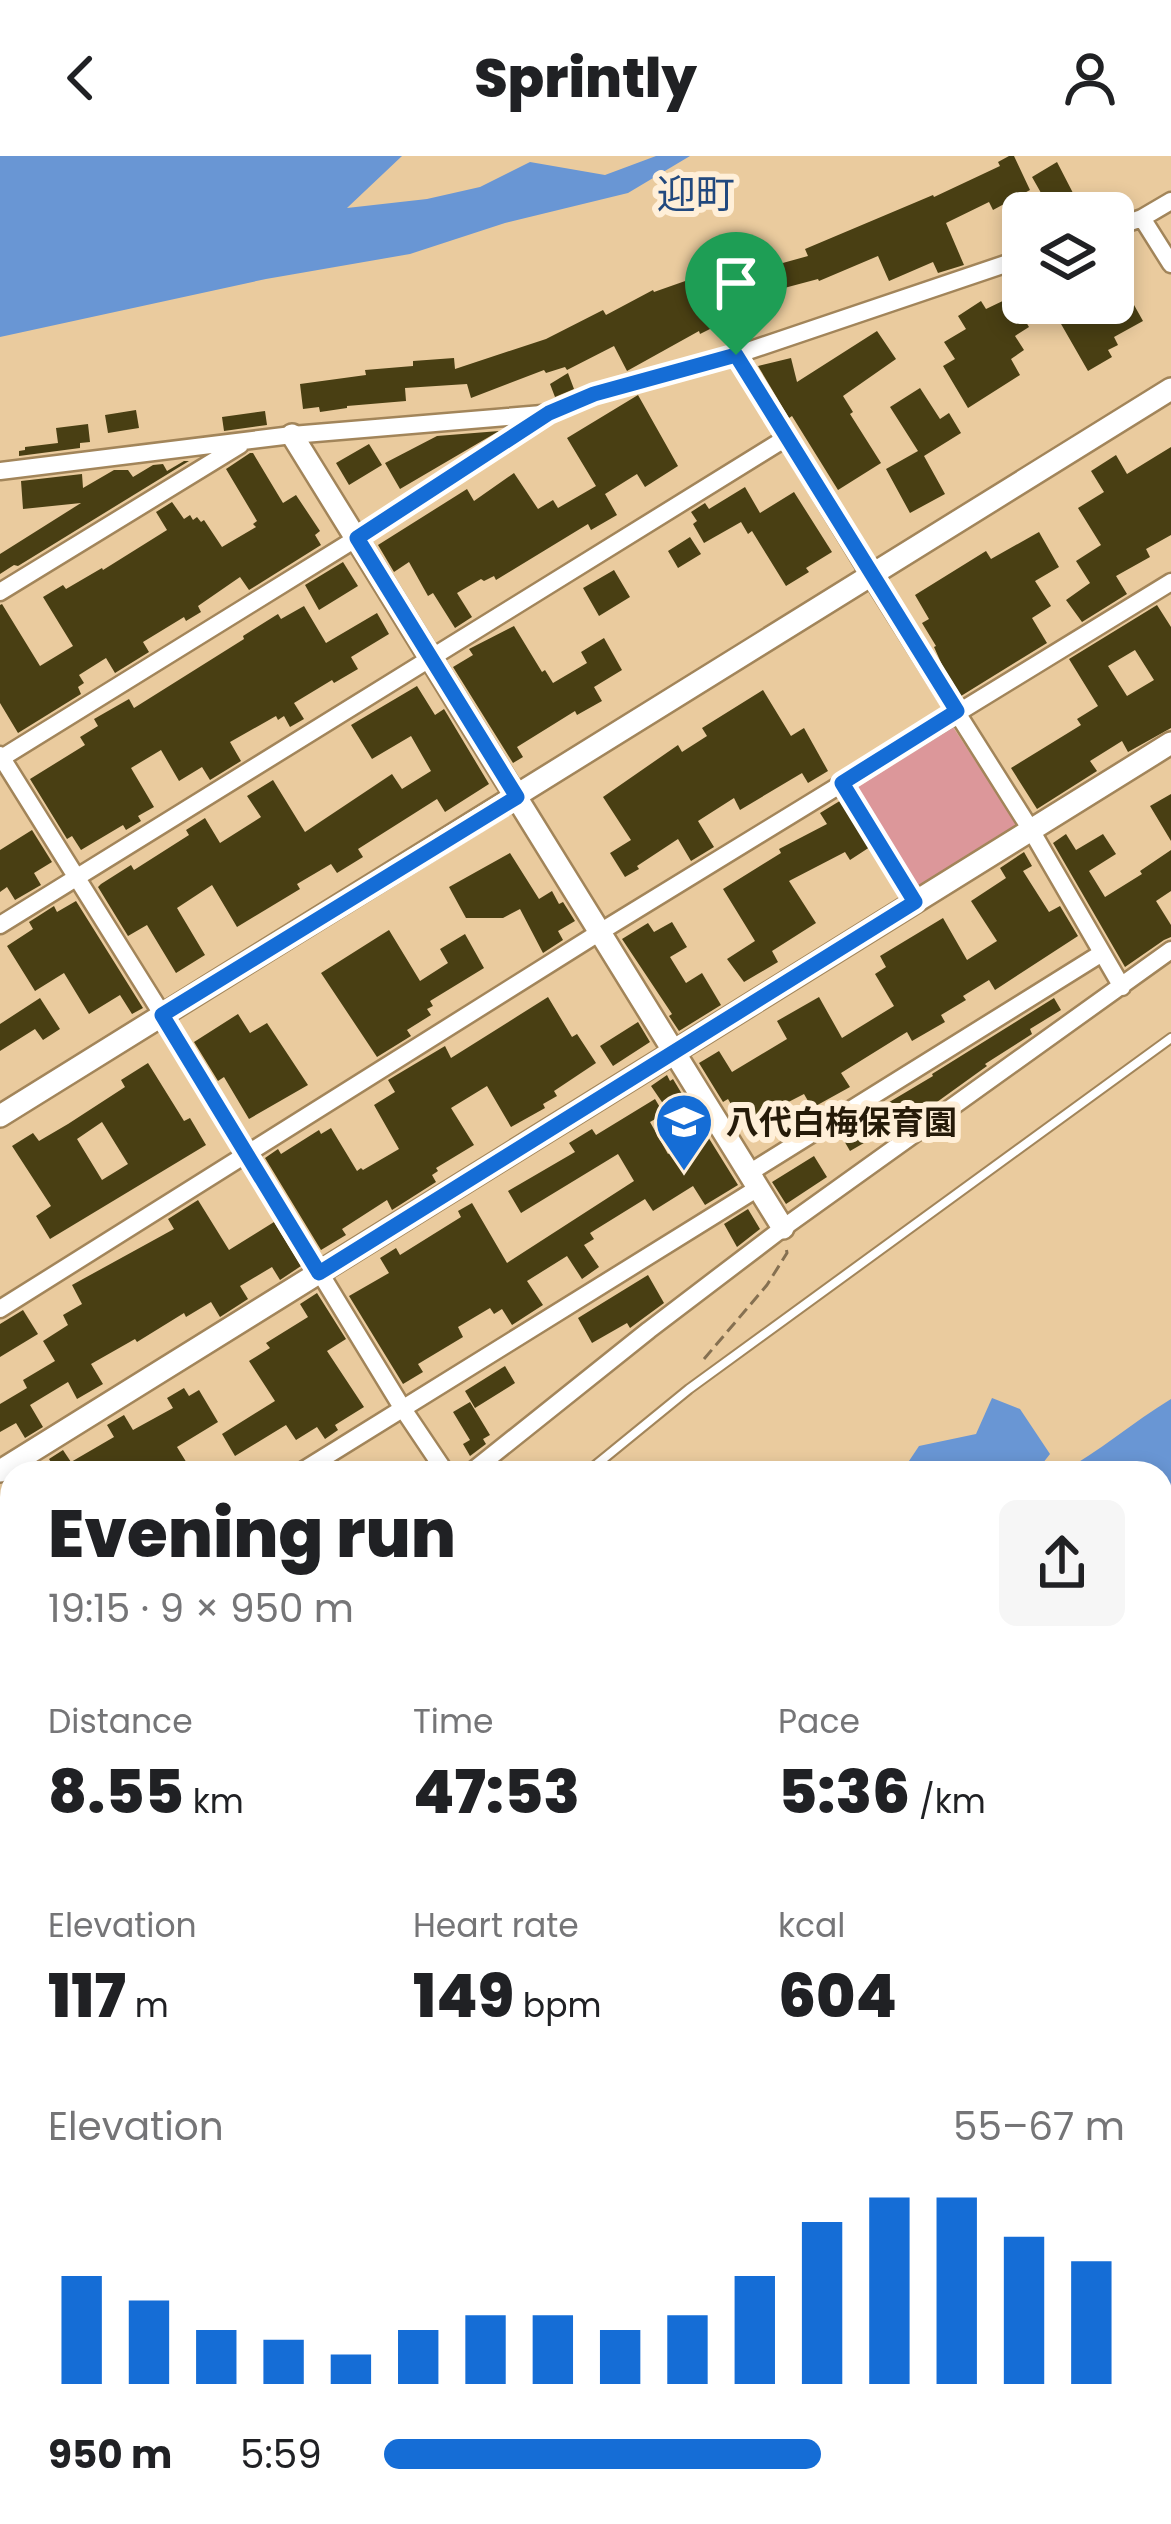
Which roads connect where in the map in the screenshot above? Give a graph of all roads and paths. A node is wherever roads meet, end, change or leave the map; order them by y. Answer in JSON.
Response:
{"nodes":[{"id":1,"x":1171,"y":201,"type":"edge"},
{"id":2,"x":1142,"y":218,"type":"junction"},
{"id":3,"x":1134,"y":221,"type":"edge"},
{"id":4,"x":1171,"y":264,"type":"edge"},
{"id":5,"x":1002,"y":265,"type":"edge"},
{"id":6,"x":736,"y":355,"type":"junction"},
{"id":7,"x":1171,"y":389,"type":"edge"},
{"id":8,"x":549,"y":413,"type":"junction"},
{"id":9,"x":292,"y":435,"type":"junction"},
{"id":10,"x":786,"y":438,"type":"junction"},
{"id":11,"x":243,"y":443,"type":"junction"},
{"id":12,"x":0,"y":471,"type":"edge"},
{"id":13,"x":357,"y":538,"type":"junction"},
{"id":14,"x":870,"y":574,"type":"junction"},
{"id":15,"x":1171,"y":582,"type":"edge"},
{"id":16,"x":0,"y":592,"type":"edge"},
{"id":17,"x":430,"y":658,"type":"junction"},
{"id":18,"x":957,"y":711,"type":"junction"},
{"id":19,"x":1171,"y":743,"type":"edge"},
{"id":20,"x":1,"y":757,"type":"edge"},
{"id":21,"x":842,"y":783,"type":"junction"},
{"id":22,"x":517,"y":797,"type":"junction"},
{"id":23,"x":1031,"y":830,"type":"junction"},
{"id":24,"x":75,"y":878,"type":"junction"},
{"id":25,"x":915,"y":902,"type":"junction"},
{"id":26,"x":0,"y":925,"type":"edge"},
{"id":27,"x":600,"y":932,"type":"junction"},
{"id":28,"x":1171,"y":950,"type":"edge"},
{"id":29,"x":1102,"y":953,"type":"junction"},
{"id":30,"x":1122,"y":987,"type":"junction"},
{"id":31,"x":162,"y":1015,"type":"junction"},
{"id":32,"x":1171,"y":1038,"type":"edge"},
{"id":33,"x":674,"y":1052,"type":"junction"},
{"id":34,"x":0,"y":1116,"type":"edge"},
{"id":35,"x":248,"y":1154,"type":"junction"},
{"id":36,"x":754,"y":1181,"type":"junction"},
{"id":37,"x":783,"y":1228,"type":"junction"},
{"id":38,"x":319,"y":1273,"type":"junction"},
{"id":39,"x":0,"y":1309,"type":"edge"},
{"id":40,"x":705,"y":1357,"type":"dead end"},
{"id":41,"x":403,"y":1408,"type":"junction"},
{"id":42,"x":16,"y":1461,"type":"edge"},
{"id":43,"x":317,"y":1461,"type":"edge"},
{"id":44,"x":438,"y":1461,"type":"edge"},
{"id":45,"x":485,"y":1461,"type":"edge"},
{"id":46,"x":601,"y":1461,"type":"edge"}],
"edges":[{"from":1,"to":2,"type":"street"},
{"from":2,"to":3,"type":"street"},
{"from":2,"to":4,"type":"street"},
{"from":5,"to":6,"type":"street"},
{"from":6,"to":8,"type":"street"},
{"from":6,"to":10,"type":"street"},
{"from":7,"to":14,"type":"street"},
{"from":8,"to":9,"type":"street"},
{"from":8,"to":13,"type":"street"},
{"from":9,"to":11,"type":"street"},
{"from":9,"to":13,"type":"street"},
{"from":10,"to":14,"type":"street"},
{"from":10,"to":17,"type":"street"},
{"from":11,"to":12,"type":"street"},
{"from":11,"to":16,"type":"street"},
{"from":13,"to":17,"type":"street"},
{"from":13,"to":20,"type":"street"},
{"from":14,"to":18,"type":"street"},
{"from":14,"to":22,"type":"street"},
{"from":15,"to":18,"type":"street"},
{"from":17,"to":22,"type":"street"},
{"from":17,"to":24,"type":"street"},
{"from":18,"to":21,"type":"street"},
{"from":18,"to":23,"type":"street"},
{"from":19,"to":23,"type":"street"},
{"from":20,"to":24,"type":"street"},
{"from":21,"to":25,"type":"path"},
{"from":21,"to":27,"type":"street"},
{"from":22,"to":27,"type":"street"},
{"from":22,"to":31,"type":"street"},
{"from":23,"to":25,"type":"street"},
{"from":23,"to":29,"type":"street"},
{"from":24,"to":26,"type":"street"},
{"from":24,"to":31,"type":"street"},
{"from":25,"to":33,"type":"street"},
{"from":27,"to":33,"type":"street"},
{"from":27,"to":35,"type":"street"},
{"from":28,"to":30,"type":"street"},
{"from":29,"to":30,"type":"street"},
{"from":29,"to":36,"type":"street"},
{"from":30,"to":37,"type":"street"},
{"from":31,"to":34,"type":"street"},
{"from":31,"to":35,"type":"street"},
{"from":32,"to":46,"type":"lane"},
{"from":33,"to":36,"type":"street"},
{"from":33,"to":38,"type":"street"},
{"from":35,"to":38,"type":"street"},
{"from":35,"to":39,"type":"street"},
{"from":36,"to":37,"type":"street"},
{"from":36,"to":41,"type":"street"},
{"from":37,"to":40,"type":"path"},
{"from":37,"to":45,"type":"street"},
{"from":38,"to":41,"type":"street"},
{"from":38,"to":42,"type":"street"},
{"from":41,"to":43,"type":"street"},
{"from":41,"to":44,"type":"street"}]}
